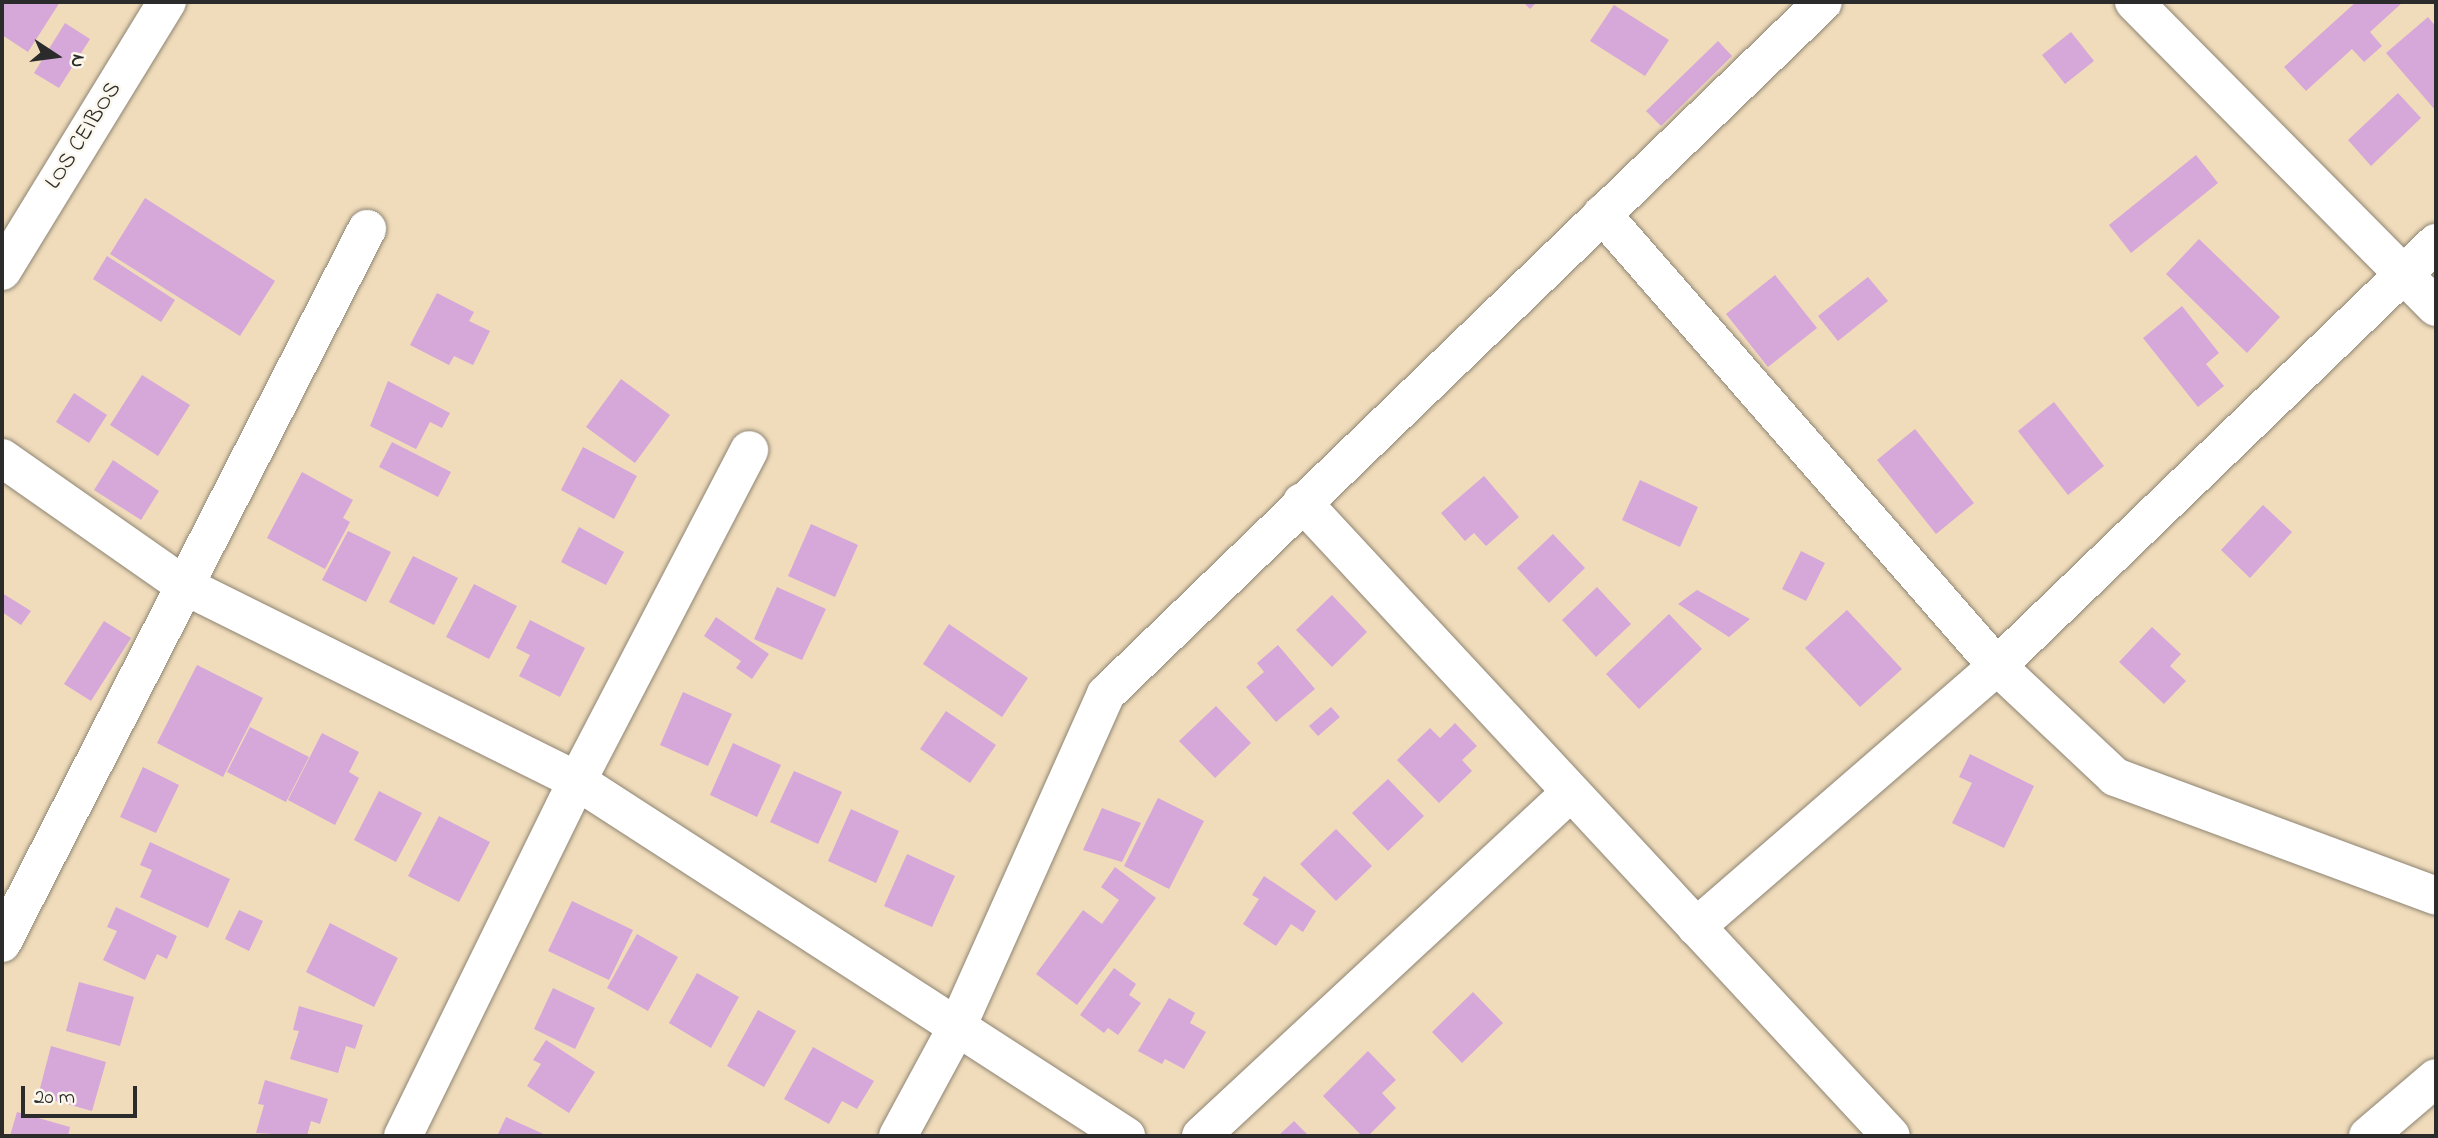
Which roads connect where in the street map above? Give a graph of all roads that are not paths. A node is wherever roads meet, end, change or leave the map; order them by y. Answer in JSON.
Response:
{"nodes":[{"id":1,"x":167,"y":2,"type":"edge"},
{"id":2,"x":1824,"y":2,"type":"edge"},
{"id":3,"x":2134,"y":2,"type":"edge"},
{"id":4,"x":1601,"y":214,"type":"junction"},
{"id":5,"x":367,"y":229,"type":"dead end"},
{"id":6,"x":2436,"y":243,"type":"edge"},
{"id":7,"x":2,"y":271,"type":"edge"},
{"id":8,"x":2405,"y":272,"type":"junction"},
{"id":9,"x":2436,"y":306,"type":"edge"},
{"id":10,"x":749,"y":450,"type":"dead end"},
{"id":11,"x":2,"y":458,"type":"edge"},
{"id":12,"x":1302,"y":502,"type":"junction"},
{"id":13,"x":185,"y":586,"type":"junction"},
{"id":14,"x":1997,"y":666,"type":"junction"},
{"id":15,"x":577,"y":781,"type":"junction"},
{"id":16,"x":1571,"y":792,"type":"junction"},
{"id":17,"x":2436,"y":897,"type":"edge"},
{"id":18,"x":1696,"y":927,"type":"junction"},
{"id":19,"x":2,"y":943,"type":"edge"},
{"id":20,"x":957,"y":1027,"type":"junction"},
{"id":21,"x":2436,"y":1078,"type":"edge"},
{"id":22,"x":403,"y":1136,"type":"edge"},
{"id":23,"x":898,"y":1136,"type":"edge"},
{"id":24,"x":1126,"y":1136,"type":"edge"},
{"id":25,"x":1201,"y":1136,"type":"edge"},
{"id":26,"x":1891,"y":1136,"type":"edge"},
{"id":27,"x":2368,"y":1136,"type":"edge"}],
"edges":[{"from":1,"to":7,"type":"street","name":"LOS CEIBOS"},
{"from":2,"to":4,"type":"street"},
{"from":3,"to":8,"type":"street"},
{"from":4,"to":12,"type":"street"},
{"from":4,"to":14,"type":"street"},
{"from":5,"to":13,"type":"street"},
{"from":6,"to":8,"type":"street"},
{"from":8,"to":9,"type":"street"},
{"from":8,"to":14,"type":"street"},
{"from":10,"to":15,"type":"street"},
{"from":11,"to":13,"type":"street"},
{"from":12,"to":16,"type":"street"},
{"from":12,"to":20,"type":"street"},
{"from":13,"to":15,"type":"street"},
{"from":13,"to":19,"type":"street"},
{"from":14,"to":17,"type":"street"},
{"from":14,"to":18,"type":"street"},
{"from":15,"to":20,"type":"street"},
{"from":15,"to":22,"type":"street"},
{"from":16,"to":18,"type":"street"},
{"from":16,"to":25,"type":"street"},
{"from":18,"to":26,"type":"street"},
{"from":20,"to":23,"type":"street"},
{"from":20,"to":24,"type":"street"},
{"from":21,"to":27,"type":"street"}]}
